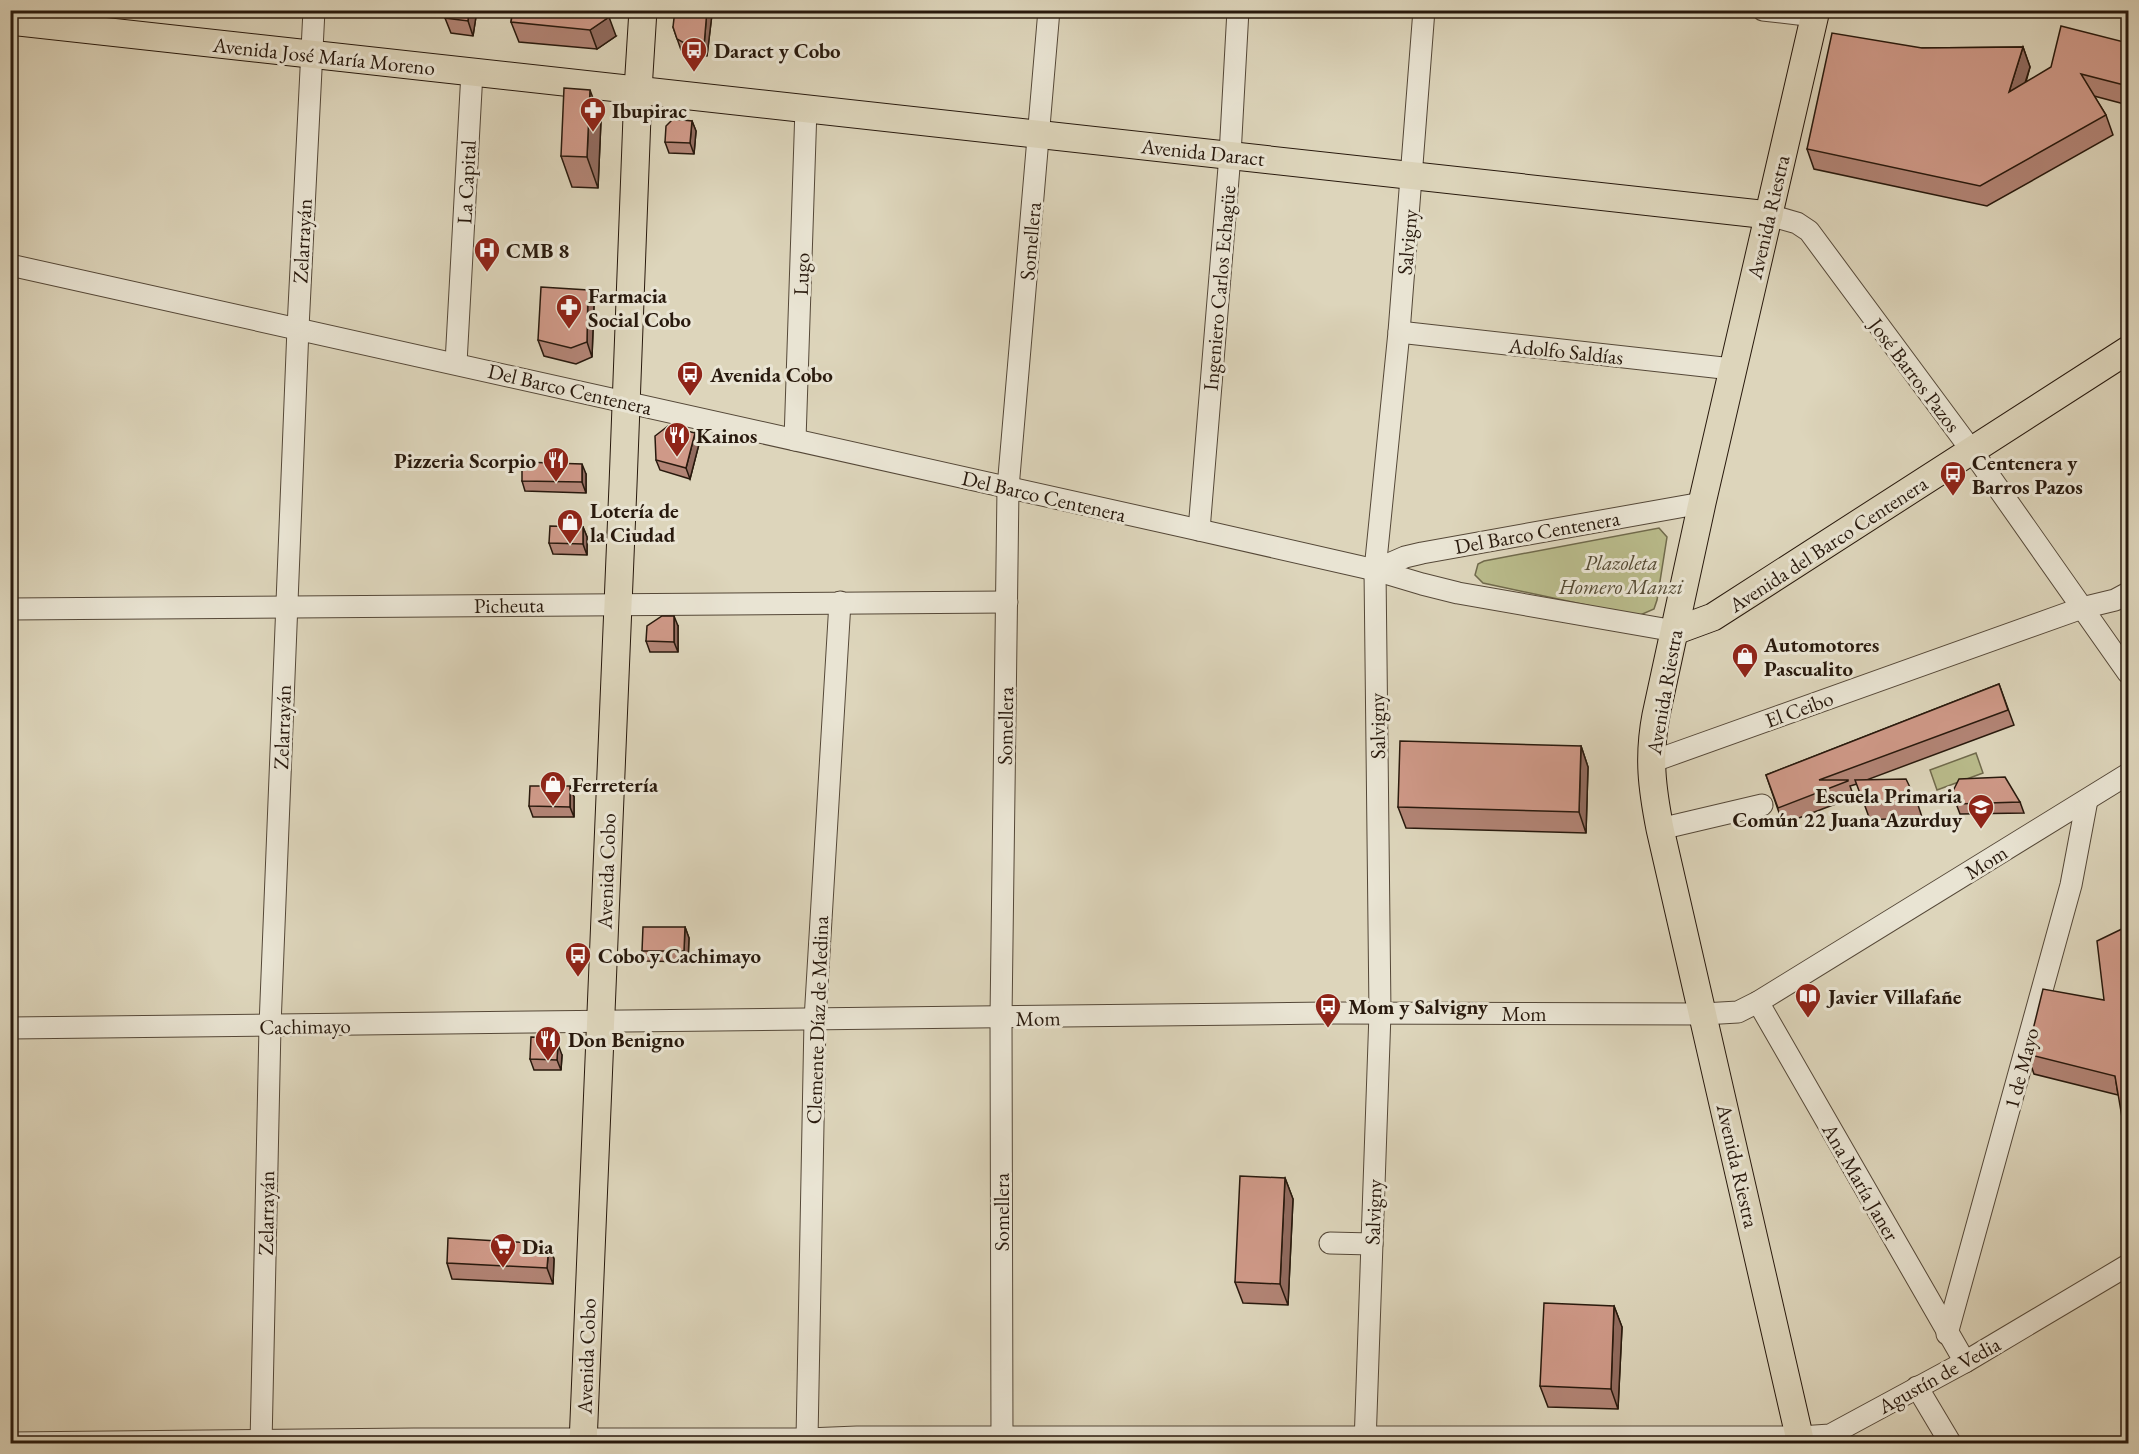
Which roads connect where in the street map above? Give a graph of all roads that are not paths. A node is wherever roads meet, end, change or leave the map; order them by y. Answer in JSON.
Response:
{"nodes":[{"id":1,"x":314,"y":10,"type":"edge"},
{"id":2,"x":643,"y":10,"type":"edge"},
{"id":3,"x":1049,"y":10,"type":"edge"},
{"id":4,"x":1238,"y":10,"type":"edge"},
{"id":5,"x":1424,"y":10,"type":"edge"},
{"id":6,"x":1763,"y":10,"type":"edge"},
{"id":7,"x":1816,"y":13,"type":"edge"},
{"id":8,"x":10,"y":21,"type":"edge"},
{"id":9,"x":310,"y":54,"type":"junction"},
{"id":10,"x":472,"y":72,"type":"junction"},
{"id":11,"x":638,"y":90,"type":"junction"},
{"id":12,"x":806,"y":108,"type":"junction"},
{"id":13,"x":1039,"y":134,"type":"junction"},
{"id":14,"x":1230,"y":155,"type":"junction"},
{"id":15,"x":1413,"y":176,"type":"junction"},
{"id":16,"x":1769,"y":215,"type":"junction"},
{"id":17,"x":10,"y":264,"type":"edge"},
{"id":18,"x":298,"y":328,"type":"junction"},
{"id":19,"x":1399,"y":332,"type":"junction"},
{"id":20,"x":2128,"y":350,"type":"edge"},
{"id":21,"x":456,"y":363,"type":"junction"},
{"id":22,"x":1732,"y":369,"type":"junction"},
{"id":23,"x":626,"y":402,"type":"junction"},
{"id":24,"x":795,"y":440,"type":"junction"},
{"id":25,"x":1972,"y":451,"type":"junction"},
{"id":26,"x":1008,"y":488,"type":"junction"},
{"id":27,"x":1702,"y":503,"type":"junction"},
{"id":28,"x":1199,"y":530,"type":"junction"},
{"id":29,"x":1375,"y":570,"type":"junction"},
{"id":30,"x":2128,"y":593,"type":"edge"},
{"id":31,"x":840,"y":602,"type":"junction"},
{"id":32,"x":1007,"y":602,"type":"junction"},
{"id":33,"x":618,"y":604,"type":"junction"},
{"id":34,"x":286,"y":607,"type":"junction"},
{"id":35,"x":2082,"y":608,"type":"junction"},
{"id":36,"x":10,"y":609,"type":"edge"},
{"id":37,"x":1675,"y":632,"type":"junction"},
{"id":38,"x":2128,"y":673,"type":"edge"},
{"id":39,"x":1651,"y":762,"type":"junction"},
{"id":40,"x":2128,"y":774,"type":"edge"},
{"id":41,"x":2087,"y":800,"type":"junction"},
{"id":42,"x":1762,"y":805,"type":"dead end"},
{"id":43,"x":1660,"y":829,"type":"junction"},
{"id":44,"x":1758,"y":1002,"type":"junction"},
{"id":45,"x":1380,"y":1013,"type":"junction"},
{"id":46,"x":1703,"y":1014,"type":"junction"},
{"id":47,"x":1001,"y":1018,"type":"junction"},
{"id":48,"x":815,"y":1020,"type":"junction"},
{"id":49,"x":600,"y":1023,"type":"junction"},
{"id":50,"x":270,"y":1026,"type":"junction"},
{"id":51,"x":10,"y":1029,"type":"edge"},
{"id":52,"x":1330,"y":1243,"type":"dead end"},
{"id":53,"x":1372,"y":1244,"type":"junction"},
{"id":54,"x":2128,"y":1265,"type":"edge"},
{"id":55,"x":1947,"y":1334,"type":"junction"},
{"id":56,"x":1965,"y":1362,"type":"junction"},
{"id":57,"x":1917,"y":1387,"type":"junction"},
{"id":58,"x":807,"y":1439,"type":"junction"},
{"id":59,"x":857,"y":1440,"type":"edge"},
{"id":60,"x":1002,"y":1440,"type":"edge"},
{"id":61,"x":1365,"y":1440,"type":"edge"},
{"id":62,"x":1801,"y":1440,"type":"edge"},
{"id":63,"x":414,"y":1441,"type":"edge"},
{"id":64,"x":583,"y":1441,"type":"edge"},
{"id":65,"x":730,"y":1441,"type":"edge"},
{"id":66,"x":261,"y":1442,"type":"edge"},
{"id":67,"x":10,"y":1443,"type":"edge"},
{"id":68,"x":1951,"y":1443,"type":"edge"}],
"edges":[{"from":1,"to":9,"type":"street","name":"Zelarrayán"},
{"from":2,"to":11,"type":"main road","name":"Avenida Cobo"},
{"from":3,"to":13,"type":"street","name":"Somellera"},
{"from":4,"to":14,"type":"street","name":"Ingeniero Carlos Echagüe"},
{"from":5,"to":15,"type":"street","name":"Salvigny"},
{"from":6,"to":7,"type":"street"},
{"from":7,"to":16,"type":"main road","name":"Avenida Riestra"},
{"from":8,"to":9,"type":"main road","name":"Avenida José María Moreno"},
{"from":9,"to":10,"type":"main road","name":"Avenida José María Moreno"},
{"from":9,"to":18,"type":"street","name":"Zelarrayán"},
{"from":10,"to":11,"type":"main road","name":"Avenida José María Moreno"},
{"from":10,"to":21,"type":"street","name":"La Capital"},
{"from":11,"to":12,"type":"main road","name":"Avenida Daract"},
{"from":11,"to":23,"type":"main road","name":"Avenida Cobo"},
{"from":12,"to":13,"type":"main road","name":"Avenida Daract"},
{"from":12,"to":24,"type":"street","name":"Lugo"},
{"from":13,"to":14,"type":"main road","name":"Avenida Daract"},
{"from":13,"to":26,"type":"street","name":"Somellera"},
{"from":14,"to":15,"type":"main road","name":"Avenida Daract"},
{"from":14,"to":28,"type":"street","name":"Ingeniero Carlos Echagüe"},
{"from":15,"to":16,"type":"main road","name":"Avenida Daract"},
{"from":15,"to":19,"type":"street","name":"Salvigny"},
{"from":16,"to":22,"type":"main road","name":"Avenida Riestra"},
{"from":16,"to":25,"type":"street","name":"José Barros Pazos"},
{"from":17,"to":18,"type":"street","name":"Del Barco Centenera"},
{"from":18,"to":21,"type":"street","name":"Del Barco Centenera"},
{"from":18,"to":34,"type":"street","name":"Zelarrayán"},
{"from":19,"to":22,"type":"street","name":"Adolfo Saldías"},
{"from":19,"to":29,"type":"street","name":"Salvigny"},
{"from":20,"to":25,"type":"main road","name":"Avenida del Barco Centenera"},
{"from":21,"to":23,"type":"street","name":"Del Barco Centenera"},
{"from":22,"to":27,"type":"main road","name":"Avenida Riestra"},
{"from":23,"to":24,"type":"street","name":"Del Barco Centenera"},
{"from":23,"to":33,"type":"main road","name":"Avenida Cobo"},
{"from":24,"to":26,"type":"street","name":"Del Barco Centenera"},
{"from":25,"to":35,"type":"street","name":"José Barros Pazos"},
{"from":25,"to":37,"type":"main road","name":"Avenida del Barco Centenera"},
{"from":26,"to":28,"type":"street","name":"Del Barco Centenera"},
{"from":26,"to":32,"type":"street","name":"Somellera"},
{"from":27,"to":29,"type":"street","name":"Del Barco Centenera"},
{"from":27,"to":37,"type":"main road","name":"Avenida Riestra"},
{"from":28,"to":29,"type":"street","name":"Del Barco Centenera"},
{"from":29,"to":37,"type":"street","name":"Del Barco Centenera"},
{"from":29,"to":45,"type":"street","name":"Salvigny"},
{"from":30,"to":35,"type":"street","name":"El Ceibo"},
{"from":31,"to":32,"type":"street","name":"Picheuta"},
{"from":31,"to":33,"type":"street","name":"Picheuta"},
{"from":31,"to":48,"type":"street","name":"Clemente Díaz de Medina"},
{"from":32,"to":47,"type":"street","name":"Somellera"},
{"from":33,"to":34,"type":"street","name":"Picheuta"},
{"from":33,"to":49,"type":"main road","name":"Avenida Cobo"},
{"from":34,"to":36,"type":"street","name":"Picheuta"},
{"from":34,"to":50,"type":"street","name":"Zelarrayán"},
{"from":35,"to":38,"type":"street","name":"José Barros Pazos"},
{"from":35,"to":39,"type":"street","name":"El Ceibo"},
{"from":37,"to":39,"type":"main road","name":"Avenida Riestra"},
{"from":39,"to":43,"type":"main road","name":"Avenida Riestra"},
{"from":40,"to":41,"type":"street","name":"Mom"},
{"from":41,"to":44,"type":"street","name":"Mom"},
{"from":41,"to":55,"type":"street","name":"1 de Mayo"},
{"from":42,"to":43,"type":"street"},
{"from":43,"to":46,"type":"main road","name":"Avenida Riestra"},
{"from":44,"to":46,"type":"street","name":"Mom"},
{"from":44,"to":55,"type":"street","name":"Ana María Janer"},
{"from":45,"to":46,"type":"street","name":"Mom"},
{"from":45,"to":47,"type":"street","name":"Mom"},
{"from":45,"to":53,"type":"street","name":"Salvigny"},
{"from":46,"to":62,"type":"main road","name":"Avenida Riestra"},
{"from":47,"to":48,"type":"street","name":"Mom"},
{"from":47,"to":60,"type":"street","name":"Somellera"},
{"from":48,"to":49,"type":"street","name":"Mom"},
{"from":48,"to":58,"type":"street","name":"Clemente Díaz de Medina"},
{"from":49,"to":50,"type":"street","name":"Cachimayo"},
{"from":49,"to":64,"type":"main road","name":"Avenida Cobo"},
{"from":50,"to":51,"type":"street","name":"Cachimayo"},
{"from":50,"to":66,"type":"street","name":"Zelarrayán"},
{"from":52,"to":53,"type":"street"},
{"from":53,"to":61,"type":"street","name":"Salvigny"},
{"from":54,"to":56,"type":"street","name":"Agustín de Vedia"},
{"from":55,"to":56,"type":"street","name":"Ana María Janer"},
{"from":56,"to":57,"type":"street","name":"Agustín de Vedia"},
{"from":57,"to":62,"type":"street","name":"Agustín de Vedia"},
{"from":57,"to":68,"type":"street"},
{"from":58,"to":59,"type":"street","name":"Agustín de Vedia"},
{"from":58,"to":65,"type":"street","name":"Agustín de Vedia"},
{"from":59,"to":60,"type":"street","name":"Agustín de Vedia"},
{"from":60,"to":61,"type":"street","name":"Agustín de Vedia"},
{"from":61,"to":62,"type":"street","name":"Agustín de Vedia"},
{"from":63,"to":64,"type":"street","name":"Agustín de Vedia"},
{"from":63,"to":66,"type":"street","name":"Agustín de Vedia"},
{"from":64,"to":65,"type":"street","name":"Agustín de Vedia"},
{"from":66,"to":67,"type":"street","name":"Agustín de Vedia"}]}
